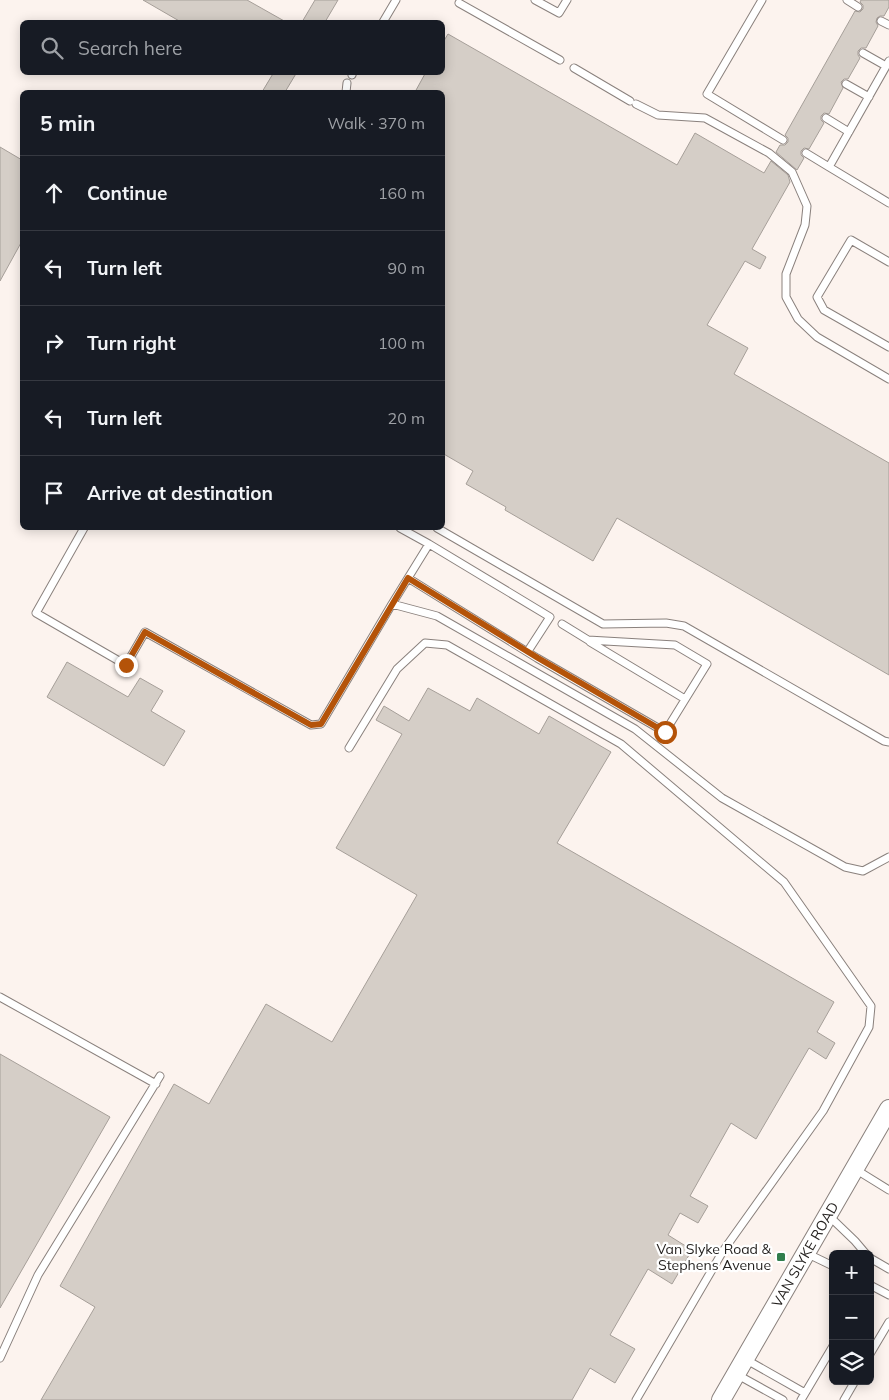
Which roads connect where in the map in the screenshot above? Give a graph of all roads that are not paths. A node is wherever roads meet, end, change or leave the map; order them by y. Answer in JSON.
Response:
{"nodes":[{"id":1,"x":396,"y":0,"type":"edge"},
{"id":2,"x":535,"y":0,"type":"edge"},
{"id":3,"x":566,"y":0,"type":"edge"},
{"id":4,"x":762,"y":0,"type":"edge"},
{"id":5,"x":846,"y":0,"type":"edge"},
{"id":6,"x":459,"y":2,"type":"dead end"},
{"id":7,"x":858,"y":6,"type":"dead end"},
{"id":8,"x":384,"y":20,"type":"edge"},
{"id":9,"x":881,"y":21,"type":"dead end"},
{"id":10,"x":889,"y":25,"type":"edge"},
{"id":11,"x":863,"y":53,"type":"dead end"},
{"id":12,"x":560,"y":60,"type":"dead end"},
{"id":13,"x":887,"y":64,"type":"edge"},
{"id":14,"x":574,"y":68,"type":"dead end"},
{"id":15,"x":347,"y":83,"type":"dead end"},
{"id":16,"x":846,"y":84,"type":"dead end"},
{"id":17,"x":346,"y":90,"type":"edge"},
{"id":18,"x":869,"y":98,"type":"junction"},
{"id":19,"x":826,"y":118,"type":"dead end"},
{"id":20,"x":849,"y":132,"type":"junction"},
{"id":21,"x":783,"y":140,"type":"dead end"},
{"id":22,"x":806,"y":153,"type":"dead end"},
{"id":23,"x":829,"y":167,"type":"junction"},
{"id":24,"x":889,"y":203,"type":"edge"},
{"id":25,"x":889,"y":262,"type":"edge"},
{"id":26,"x":889,"y":347,"type":"edge"},
{"id":27,"x":889,"y":379,"type":"edge"},
{"id":28,"x":83,"y":530,"type":"edge"},
{"id":29,"x":404,"y":530,"type":"edge"},
{"id":30,"x":440,"y":530,"type":"edge"},
{"id":31,"x":429,"y":544,"type":"junction"},
{"id":32,"x":408,"y":578,"type":"junction"},
{"id":33,"x":392,"y":604,"type":"junction"},
{"id":34,"x":562,"y":624,"type":"dead end"},
{"id":35,"x":588,"y":640,"type":"junction"},
{"id":36,"x":528,"y":651,"type":"junction"},
{"id":37,"x":685,"y":699,"type":"junction"},
{"id":38,"x":889,"y":742,"type":"edge"},
{"id":39,"x":349,"y":748,"type":"dead end"},
{"id":40,"x":889,"y":857,"type":"edge"},
{"id":41,"x":0,"y":997,"type":"edge"},
{"id":42,"x":160,"y":1076,"type":"dead end"},
{"id":43,"x":156,"y":1084,"type":"junction"},
{"id":44,"x":887,"y":1116,"type":"edge"},
{"id":45,"x":854,"y":1168,"type":"junction"},
{"id":46,"x":889,"y":1190,"type":"edge"},
{"id":47,"x":827,"y":1215,"type":"junction"},
{"id":48,"x":863,"y":1250,"type":"edge"},
{"id":49,"x":806,"y":1252,"type":"junction"},
{"id":50,"x":874,"y":1260,"type":"edge"},
{"id":51,"x":829,"y":1264,"type":"edge"},
{"id":52,"x":889,"y":1269,"type":"edge"},
{"id":53,"x":874,"y":1287,"type":"edge"},
{"id":54,"x":889,"y":1296,"type":"edge"},
{"id":55,"x":889,"y":1322,"type":"edge"},
{"id":56,"x":874,"y":1347,"type":"edge"},
{"id":57,"x":829,"y":1353,"type":"edge"},
{"id":58,"x":0,"y":1358,"type":"edge"},
{"id":59,"x":745,"y":1359,"type":"junction"},
{"id":60,"x":736,"y":1374,"type":"junction"},
{"id":61,"x":852,"y":1385,"type":"edge"},
{"id":62,"x":803,"y":1397,"type":"edge"},
{"id":63,"x":636,"y":1400,"type":"edge"},
{"id":64,"x":721,"y":1400,"type":"edge"},
{"id":65,"x":783,"y":1400,"type":"edge"},
{"id":66,"x":844,"y":1400,"type":"edge"}],
"edges":[{"from":1,"to":8,"type":"lane"},
{"from":2,"to":3,"type":"lane"},
{"from":4,"to":21,"type":"lane"},
{"from":5,"to":7,"type":"lane"},
{"from":6,"to":12,"type":"lane"},
{"from":9,"to":10,"type":"lane"},
{"from":11,"to":13,"type":"lane"},
{"from":13,"to":18,"type":"lane"},
{"from":14,"to":27,"type":"lane"},
{"from":15,"to":17,"type":"lane"},
{"from":16,"to":18,"type":"lane"},
{"from":18,"to":20,"type":"lane"},
{"from":19,"to":20,"type":"lane"},
{"from":20,"to":23,"type":"lane"},
{"from":22,"to":23,"type":"lane"},
{"from":23,"to":24,"type":"lane"},
{"from":25,"to":26,"type":"lane"},
{"from":28,"to":33,"type":"lane"},
{"from":29,"to":31,"type":"lane"},
{"from":30,"to":38,"type":"lane"},
{"from":31,"to":32,"type":"lane"},
{"from":31,"to":36,"type":"lane"},
{"from":32,"to":33,"type":"lane"},
{"from":32,"to":36,"type":"lane"},
{"from":33,"to":40,"type":"lane"},
{"from":34,"to":35,"type":"lane"},
{"from":35,"to":37,"type":"lane"},
{"from":35,"to":37,"type":"lane"},
{"from":36,"to":37,"type":"lane"},
{"from":39,"to":63,"type":"lane"},
{"from":41,"to":43,"type":"lane"},
{"from":42,"to":43,"type":"lane"},
{"from":43,"to":58,"type":"lane"},
{"from":44,"to":45,"type":"street","name":"VAN SLYKE ROAD"},
{"from":45,"to":46,"type":"lane"},
{"from":45,"to":47,"type":"street","name":"VAN SLYKE ROAD"},
{"from":47,"to":48,"type":"lane"},
{"from":47,"to":49,"type":"street","name":"VAN SLYKE ROAD"},
{"from":49,"to":51,"type":"lane"},
{"from":49,"to":59,"type":"street","name":"VAN SLYKE ROAD"},
{"from":50,"to":52,"type":"lane"},
{"from":53,"to":54,"type":"lane"},
{"from":55,"to":56,"type":"lane"},
{"from":57,"to":62,"type":"lane"},
{"from":59,"to":60,"type":"street","name":"VAN SLYKE ROAD"},
{"from":59,"to":62,"type":"lane"},
{"from":60,"to":64,"type":"street","name":"VAN SLYKE ROAD"},
{"from":60,"to":65,"type":"lane"},
{"from":61,"to":66,"type":"lane"}]}
